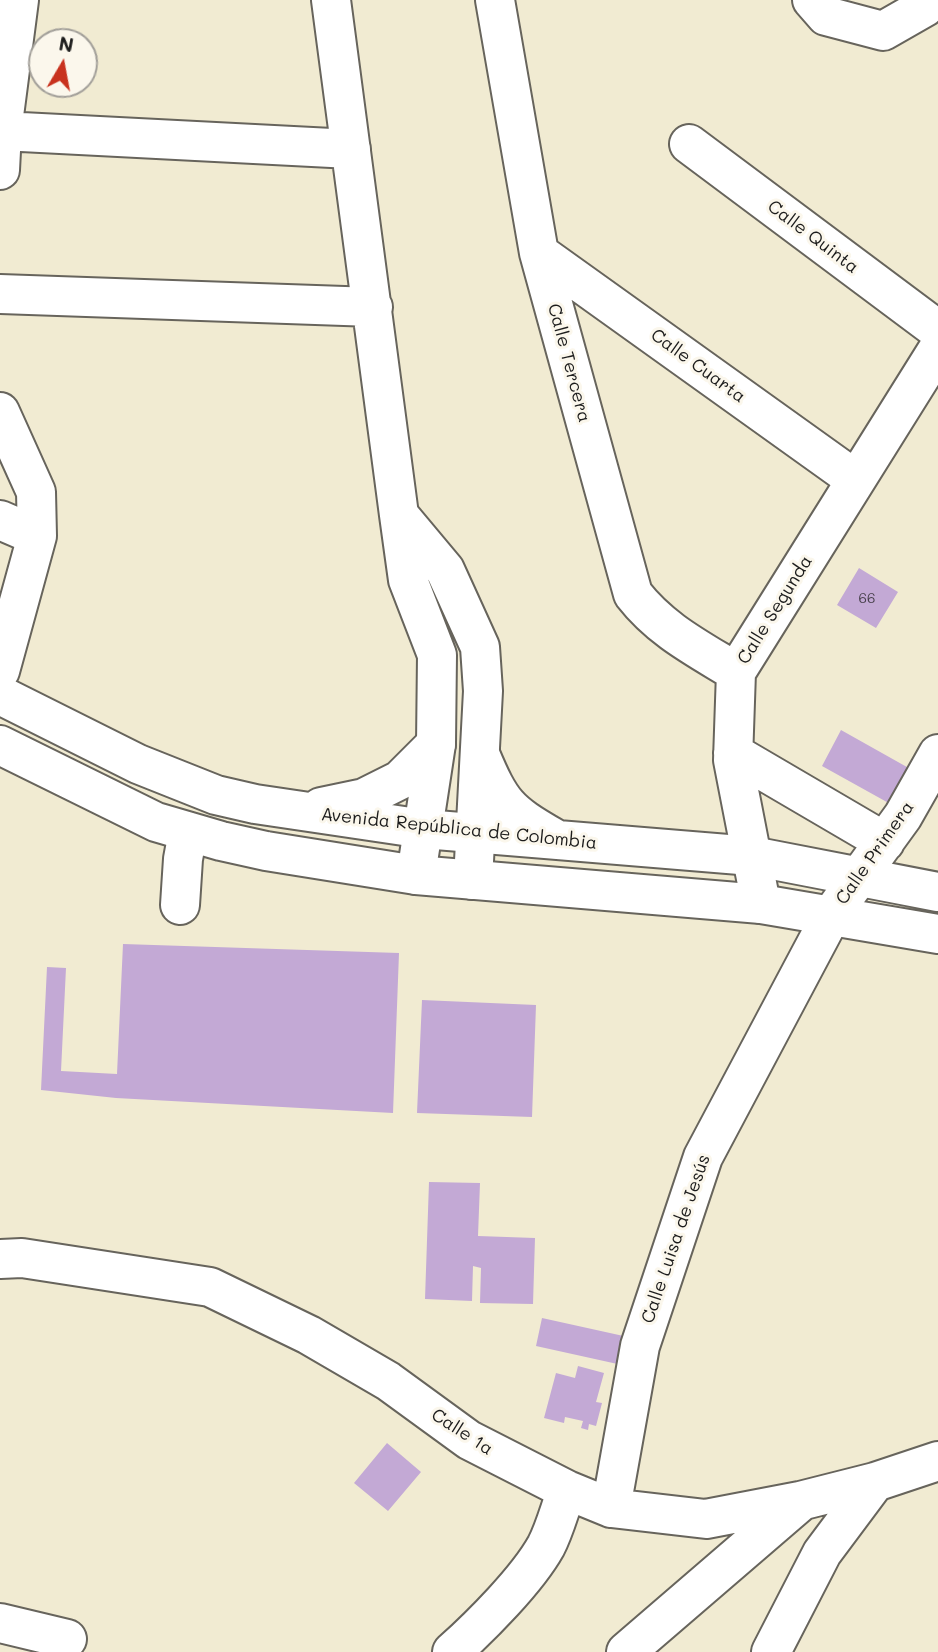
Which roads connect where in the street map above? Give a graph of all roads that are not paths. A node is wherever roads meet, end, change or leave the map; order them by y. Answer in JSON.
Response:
{"nodes":[{"id":1,"x":19,"y":0,"type":"edge"},
{"id":2,"x":331,"y":0,"type":"edge"},
{"id":3,"x":495,"y":0,"type":"edge"},
{"id":4,"x":812,"y":0,"type":"edge"},
{"id":5,"x":930,"y":0,"type":"edge"},
{"id":6,"x":2,"y":131,"type":"junction"},
{"id":7,"x":689,"y":144,"type":"dead end"},
{"id":8,"x":351,"y":149,"type":"junction"},
{"id":9,"x":0,"y":170,"type":"edge"},
{"id":10,"x":539,"y":253,"type":"junction"},
{"id":11,"x":0,"y":294,"type":"edge"},
{"id":12,"x":373,"y":307,"type":"junction"},
{"id":13,"x":938,"y":330,"type":"edge"},
{"id":14,"x":938,"y":349,"type":"edge"},
{"id":15,"x":0,"y":412,"type":"edge"},
{"id":16,"x":856,"y":480,"type":"junction"},
{"id":17,"x":399,"y":515,"type":"junction"},
{"id":18,"x":0,"y":520,"type":"edge"},
{"id":19,"x":37,"y":536,"type":"junction"},
{"id":20,"x":480,"y":647,"type":"junction"},
{"id":21,"x":437,"y":655,"type":"junction"},
{"id":22,"x":0,"y":671,"type":"edge"},
{"id":23,"x":736,"y":672,"type":"junction"},
{"id":24,"x":0,"y":695,"type":"edge"},
{"id":25,"x":436,"y":744,"type":"junction"},
{"id":26,"x":0,"y":745,"type":"edge"},
{"id":27,"x":733,"y":753,"type":"junction"},
{"id":28,"x":480,"y":754,"type":"junction"},
{"id":29,"x":938,"y":754,"type":"edge"},
{"id":30,"x":288,"y":810,"type":"junction"},
{"id":31,"x":424,"y":829,"type":"junction"},
{"id":32,"x":188,"y":832,"type":"junction"},
{"id":33,"x":476,"y":832,"type":"junction"},
{"id":34,"x":559,"y":841,"type":"junction"},
{"id":35,"x":885,"y":842,"type":"junction"},
{"id":36,"x":752,"y":856,"type":"junction"},
{"id":37,"x":416,"y":875,"type":"junction"},
{"id":38,"x":861,"y":876,"type":"junction"},
{"id":39,"x":473,"y":880,"type":"junction"},
{"id":40,"x":938,"y":892,"type":"edge"},
{"id":41,"x":761,"y":904,"type":"junction"},
{"id":42,"x":180,"y":905,"type":"dead end"},
{"id":43,"x":832,"y":914,"type":"junction"},
{"id":44,"x":938,"y":934,"type":"edge"},
{"id":45,"x":0,"y":1259,"type":"edge"},
{"id":46,"x":938,"y":1461,"type":"edge"},
{"id":47,"x":875,"y":1482,"type":"junction"},
{"id":48,"x":568,"y":1490,"type":"junction"},
{"id":49,"x":800,"y":1502,"type":"junction"},
{"id":50,"x":611,"y":1508,"type":"junction"},
{"id":51,"x":0,"y":1623,"type":"edge"},
{"id":52,"x":67,"y":1639,"type":"dead end"},
{"id":53,"x":452,"y":1652,"type":"edge"},
{"id":54,"x":626,"y":1652,"type":"edge"},
{"id":55,"x":771,"y":1652,"type":"edge"}],
"edges":[{"from":1,"to":6,"type":"street"},
{"from":2,"to":8,"type":"street"},
{"from":3,"to":10,"type":"street","name":"Calle Tercera"},
{"from":4,"to":5,"type":"street"},
{"from":6,"to":8,"type":"street"},
{"from":6,"to":9,"type":"street"},
{"from":7,"to":13,"type":"street","name":"Calle Quinta"},
{"from":8,"to":12,"type":"street"},
{"from":10,"to":16,"type":"street","name":"Calle Cuarta"},
{"from":10,"to":23,"type":"street","name":"Calle Tercera"},
{"from":11,"to":12,"type":"street"},
{"from":12,"to":17,"type":"street"},
{"from":14,"to":16,"type":"street","name":"Calle Segunda"},
{"from":15,"to":19,"type":"street"},
{"from":16,"to":23,"type":"street","name":"Calle Segunda"},
{"from":17,"to":20,"type":"street"},
{"from":17,"to":21,"type":"street"},
{"from":18,"to":19,"type":"street"},
{"from":19,"to":22,"type":"street"},
{"from":20,"to":21,"type":"street"},
{"from":20,"to":28,"type":"street"},
{"from":21,"to":25,"type":"street"},
{"from":23,"to":27,"type":"street","name":"Calle Segunda"},
{"from":24,"to":30,"type":"street","name":"Avenida República de Colombia"},
{"from":25,"to":30,"type":"street"},
{"from":25,"to":31,"type":"street"},
{"from":26,"to":32,"type":"street"},
{"from":27,"to":35,"type":"street"},
{"from":27,"to":36,"type":"street","name":"Calle Segunda"},
{"from":28,"to":33,"type":"street"},
{"from":28,"to":34,"type":"street"},
{"from":29,"to":35,"type":"street","name":"Calle Primera"},
{"from":30,"to":31,"type":"street","name":"Avenida República de Colombia"},
{"from":31,"to":33,"type":"street","name":"Avenida República de Colombia"},
{"from":31,"to":37,"type":"street"},
{"from":32,"to":37,"type":"street"},
{"from":32,"to":42,"type":"street"},
{"from":33,"to":34,"type":"street","name":"Avenida República de Colombia"},
{"from":33,"to":39,"type":"street"},
{"from":34,"to":36,"type":"street","name":"Avenida República de Colombia"},
{"from":35,"to":38,"type":"street","name":"Calle Primera"},
{"from":36,"to":38,"type":"street","name":"Avenida República de Colombia"},
{"from":36,"to":41,"type":"street","name":"Calle Segunda"},
{"from":37,"to":39,"type":"street"},
{"from":38,"to":40,"type":"street","name":"Avenida República de Colombia"},
{"from":38,"to":43,"type":"street","name":"Calle Primera"},
{"from":39,"to":41,"type":"street"},
{"from":41,"to":43,"type":"street"},
{"from":43,"to":44,"type":"street"},
{"from":43,"to":50,"type":"street","name":"Calle Luisa de Jesús"},
{"from":45,"to":48,"type":"street","name":"Calle 1a"},
{"from":46,"to":47,"type":"street","name":"Calle 1a"},
{"from":47,"to":49,"type":"street","name":"Calle 1a"},
{"from":47,"to":55,"type":"street"},
{"from":48,"to":50,"type":"street","name":"Calle 1a"},
{"from":48,"to":53,"type":"street"},
{"from":49,"to":50,"type":"street","name":"Calle 1a"},
{"from":49,"to":54,"type":"street"},
{"from":51,"to":52,"type":"street"}]}
